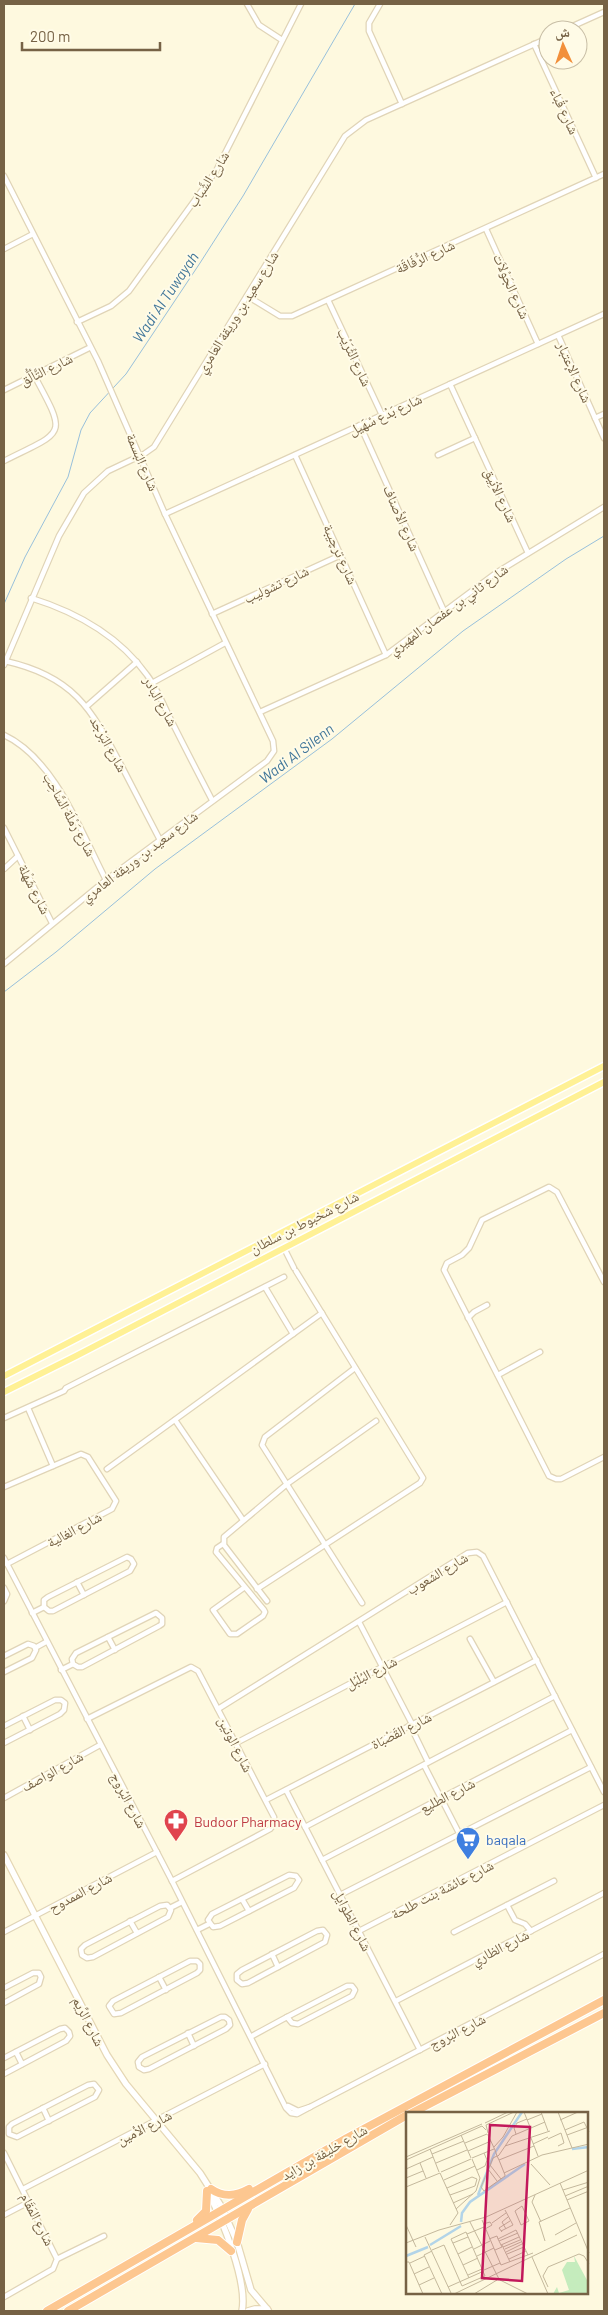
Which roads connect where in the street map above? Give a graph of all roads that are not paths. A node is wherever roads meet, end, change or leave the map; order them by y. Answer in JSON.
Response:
{"nodes":[{"id":1,"x":247,"y":4,"type":"edge"},
{"id":2,"x":301,"y":4,"type":"edge"},
{"id":3,"x":380,"y":4,"type":"edge"},
{"id":4,"x":604,"y":12,"type":"edge"},
{"id":5,"x":586,"y":20,"type":"edge"},
{"id":6,"x":282,"y":40,"type":"junction"},
{"id":7,"x":538,"y":42,"type":"edge"},
{"id":8,"x":534,"y":44,"type":"junction"},
{"id":9,"x":402,"y":104,"type":"junction"},
{"id":10,"x":604,"y":174,"type":"edge"},
{"id":11,"x":4,"y":176,"type":"edge"},
{"id":12,"x":596,"y":178,"type":"junction"},
{"id":13,"x":486,"y":229,"type":"junction"},
{"id":14,"x":33,"y":234,"type":"junction"},
{"id":15,"x":4,"y":248,"type":"edge"},
{"id":16,"x":247,"y":296,"type":"junction"},
{"id":17,"x":328,"y":300,"type":"junction"},
{"id":18,"x":604,"y":314,"type":"edge"},
{"id":19,"x":77,"y":322,"type":"junction"},
{"id":20,"x":558,"y":334,"type":"junction"},
{"id":21,"x":538,"y":344,"type":"junction"},
{"id":22,"x":89,"y":348,"type":"junction"},
{"id":23,"x":34,"y":375,"type":"junction"},
{"id":24,"x":450,"y":384,"type":"junction"},
{"id":25,"x":4,"y":390,"type":"edge"},
{"id":26,"x":604,"y":414,"type":"edge"},
{"id":27,"x":382,"y":415,"type":"junction"},
{"id":28,"x":595,"y":418,"type":"junction"},
{"id":29,"x":360,"y":425,"type":"junction"},
{"id":30,"x":475,"y":438,"type":"junction"},
{"id":31,"x":604,"y":438,"type":"edge"},
{"id":32,"x":140,"y":455,"type":"junction"},
{"id":33,"x":295,"y":455,"type":"junction"},
{"id":34,"x":438,"y":455,"type":"dead end"},
{"id":35,"x":4,"y":461,"type":"edge"},
{"id":36,"x":604,"y":507,"type":"edge"},
{"id":37,"x":165,"y":514,"type":"junction"},
{"id":38,"x":528,"y":553,"type":"junction"},
{"id":39,"x":341,"y":555,"type":"junction"},
{"id":40,"x":31,"y":598,"type":"junction"},
{"id":41,"x":444,"y":611,"type":"junction"},
{"id":42,"x":212,"y":614,"type":"junction"},
{"id":43,"x":225,"y":643,"type":"junction"},
{"id":44,"x":386,"y":654,"type":"junction"},
{"id":45,"x":136,"y":662,"type":"junction"},
{"id":46,"x":4,"y":663,"type":"edge"},
{"id":47,"x":152,"y":683,"type":"junction"},
{"id":48,"x":87,"y":706,"type":"junction"},
{"id":49,"x":260,"y":712,"type":"junction"},
{"id":50,"x":4,"y":735,"type":"edge"},
{"id":51,"x":274,"y":751,"type":"joint"},
{"id":52,"x":212,"y":800,"type":"junction"},
{"id":53,"x":4,"y":828,"type":"edge"},
{"id":54,"x":160,"y":840,"type":"junction"},
{"id":55,"x":18,"y":856,"type":"junction"},
{"id":56,"x":4,"y":869,"type":"edge"},
{"id":57,"x":106,"y":880,"type":"junction"},
{"id":58,"x":52,"y":923,"type":"junction"},
{"id":59,"x":4,"y":963,"type":"edge"},
{"id":60,"x":604,"y":1066,"type":"edge"},
{"id":61,"x":604,"y":1082,"type":"edge"},
{"id":62,"x":284,"y":1248,"type":"junction"},
{"id":63,"x":284,"y":1277,"type":"dead end"},
{"id":64,"x":604,"y":1282,"type":"edge"},
{"id":65,"x":265,"y":1287,"type":"junction"},
{"id":66,"x":488,"y":1305,"type":"dead end"},
{"id":67,"x":322,"y":1313,"type":"junction"},
{"id":68,"x":468,"y":1318,"type":"junction"},
{"id":69,"x":294,"y":1334,"type":"junction"},
{"id":70,"x":540,"y":1352,"type":"dead end"},
{"id":71,"x":355,"y":1368,"type":"junction"},
{"id":72,"x":498,"y":1375,"type":"junction"},
{"id":73,"x":4,"y":1376,"type":"edge"},
{"id":74,"x":4,"y":1392,"type":"edge"},
{"id":75,"x":28,"y":1408,"type":"junction"},
{"id":76,"x":4,"y":1418,"type":"edge"},
{"id":77,"x":175,"y":1420,"type":"junction"},
{"id":78,"x":376,"y":1421,"type":"dead end"},
{"id":79,"x":604,"y":1457,"type":"edge"},
{"id":80,"x":53,"y":1466,"type":"junction"},
{"id":81,"x":107,"y":1469,"type":"dead end"},
{"id":82,"x":287,"y":1484,"type":"junction"},
{"id":83,"x":4,"y":1487,"type":"edge"},
{"id":84,"x":243,"y":1520,"type":"junction"},
{"id":85,"x":223,"y":1544,"type":"junction"},
{"id":86,"x":325,"y":1544,"type":"junction"},
{"id":87,"x":4,"y":1558,"type":"edge"},
{"id":88,"x":7,"y":1564,"type":"junction"},
{"id":89,"x":77,"y":1582,"type":"junction"},
{"id":90,"x":18,"y":1585,"type":"junction"},
{"id":91,"x":245,"y":1587,"type":"junction"},
{"id":92,"x":257,"y":1589,"type":"junction"},
{"id":93,"x":5,"y":1590,"type":"edge"},
{"id":94,"x":84,"y":1595,"type":"junction"},
{"id":95,"x":4,"y":1601,"type":"edge"},
{"id":96,"x":267,"y":1601,"type":"dead end"},
{"id":97,"x":362,"y":1602,"type":"dead end"},
{"id":98,"x":507,"y":1602,"type":"junction"},
{"id":99,"x":44,"y":1607,"type":"junction"},
{"id":100,"x":32,"y":1613,"type":"junction"},
{"id":101,"x":358,"y":1622,"type":"junction"},
{"id":102,"x":108,"y":1637,"type":"junction"},
{"id":103,"x":470,"y":1640,"type":"dead end"},
{"id":104,"x":46,"y":1642,"type":"junction"},
{"id":105,"x":35,"y":1648,"type":"junction"},
{"id":106,"x":115,"y":1650,"type":"junction"},
{"id":107,"x":4,"y":1656,"type":"edge"},
{"id":108,"x":537,"y":1660,"type":"junction"},
{"id":109,"x":73,"y":1664,"type":"junction"},
{"id":110,"x":382,"y":1667,"type":"junction"},
{"id":111,"x":62,"y":1670,"type":"junction"},
{"id":112,"x":4,"y":1672,"type":"edge"},
{"id":113,"x":494,"y":1682,"type":"junction"},
{"id":114,"x":555,"y":1696,"type":"junction"},
{"id":115,"x":76,"y":1698,"type":"junction"},
{"id":116,"x":65,"y":1704,"type":"junction"},
{"id":117,"x":218,"y":1709,"type":"junction"},
{"id":118,"x":23,"y":1716,"type":"junction"},
{"id":119,"x":87,"y":1719,"type":"junction"},
{"id":120,"x":411,"y":1725,"type":"junction"},
{"id":121,"x":4,"y":1726,"type":"edge"},
{"id":122,"x":30,"y":1730,"type":"junction"},
{"id":123,"x":572,"y":1730,"type":"junction"},
{"id":124,"x":4,"y":1743,"type":"edge"},
{"id":125,"x":236,"y":1743,"type":"junction"},
{"id":126,"x":100,"y":1745,"type":"junction"},
{"id":127,"x":426,"y":1764,"type":"junction"},
{"id":128,"x":592,"y":1767,"type":"junction"},
{"id":129,"x":286,"y":1790,"type":"junction"},
{"id":130,"x":604,"y":1792,"type":"edge"},
{"id":131,"x":4,"y":1798,"type":"edge"},
{"id":132,"x":441,"y":1798,"type":"junction"},
{"id":133,"x":266,"y":1800,"type":"junction"},
{"id":134,"x":604,"y":1805,"type":"edge"},
{"id":135,"x":304,"y":1827,"type":"junction"},
{"id":136,"x":460,"y":1835,"type":"junction"},
{"id":137,"x":156,"y":1852,"type":"junction"},
{"id":138,"x":4,"y":1855,"type":"edge"},
{"id":139,"x":322,"y":1860,"type":"junction"},
{"id":140,"x":172,"y":1881,"type":"junction"},
{"id":141,"x":554,"y":1881,"type":"dead end"},
{"id":142,"x":604,"y":1893,"type":"edge"},
{"id":143,"x":340,"y":1895,"type":"junction"},
{"id":144,"x":242,"y":1899,"type":"junction"},
{"id":145,"x":182,"y":1902,"type":"junction"},
{"id":146,"x":507,"y":1905,"type":"junction"},
{"id":147,"x":170,"y":1908,"type":"junction"},
{"id":148,"x":249,"y":1911,"type":"junction"},
{"id":149,"x":35,"y":1916,"type":"junction"},
{"id":150,"x":130,"y":1921,"type":"junction"},
{"id":151,"x":209,"y":1924,"type":"junction"},
{"id":152,"x":197,"y":1930,"type":"junction"},
{"id":153,"x":359,"y":1931,"type":"junction"},
{"id":154,"x":531,"y":1931,"type":"junction"},
{"id":155,"x":4,"y":1932,"type":"edge"},
{"id":156,"x":454,"y":1932,"type":"dead end"},
{"id":157,"x":137,"y":1934,"type":"junction"},
{"id":158,"x":272,"y":1954,"type":"junction"},
{"id":159,"x":604,"y":1954,"type":"edge"},
{"id":160,"x":211,"y":1958,"type":"junction"},
{"id":161,"x":200,"y":1964,"type":"junction"},
{"id":162,"x":278,"y":1967,"type":"junction"},
{"id":163,"x":159,"y":1977,"type":"junction"},
{"id":164,"x":237,"y":1980,"type":"junction"},
{"id":165,"x":226,"y":1986,"type":"junction"},
{"id":166,"x":4,"y":1988,"type":"edge"},
{"id":167,"x":166,"y":1990,"type":"junction"},
{"id":168,"x":604,"y":2000,"type":"edge"},
{"id":169,"x":396,"y":2001,"type":"junction"},
{"id":170,"x":4,"y":2003,"type":"edge"},
{"id":171,"x":604,"y":2013,"type":"edge"},
{"id":172,"x":240,"y":2014,"type":"junction"},
{"id":173,"x":287,"y":2017,"type":"junction"},
{"id":174,"x":229,"y":2020,"type":"junction"},
{"id":175,"x":188,"y":2033,"type":"junction"},
{"id":176,"x":252,"y":2036,"type":"junction"},
{"id":177,"x":194,"y":2046,"type":"junction"},
{"id":178,"x":420,"y":2050,"type":"junction"},
{"id":179,"x":16,"y":2052,"type":"junction"},
{"id":180,"x":4,"y":2058,"type":"edge"},
{"id":181,"x":22,"y":2064,"type":"junction"},
{"id":182,"x":265,"y":2064,"type":"junction"},
{"id":183,"x":4,"y":2074,"type":"edge"},
{"id":184,"x":43,"y":2108,"type":"junction"},
{"id":185,"x":414,"y":2112,"type":"edge"},
{"id":186,"x":406,"y":2116,"type":"edge"},
{"id":187,"x":156,"y":2120,"type":"junction"},
{"id":188,"x":49,"y":2121,"type":"junction"},
{"id":189,"x":9,"y":2134,"type":"junction"},
{"id":190,"x":4,"y":2137,"type":"edge"},
{"id":191,"x":4,"y":2153,"type":"edge"},
{"id":192,"x":6,"y":2163,"type":"edge"},
{"id":193,"x":266,"y":2185,"type":"junction"},
{"id":194,"x":23,"y":2189,"type":"junction"},
{"id":195,"x":209,"y":2190,"type":"junction"},
{"id":196,"x":29,"y":2202,"type":"junction"},
{"id":197,"x":250,"y":2207,"type":"junction"},
{"id":198,"x":221,"y":2211,"type":"junction"},
{"id":199,"x":4,"y":2215,"type":"edge"},
{"id":200,"x":225,"y":2221,"type":"junction"},
{"id":201,"x":180,"y":2234,"type":"junction"},
{"id":202,"x":104,"y":2236,"type":"dead end"},
{"id":203,"x":196,"y":2238,"type":"junction"},
{"id":204,"x":237,"y":2242,"type":"junction"},
{"id":205,"x":231,"y":2251,"type":"junction"},
{"id":206,"x":57,"y":2259,"type":"junction"},
{"id":207,"x":4,"y":2296,"type":"edge"},
{"id":208,"x":269,"y":2310,"type":"edge"},
{"id":209,"x":47,"y":2311,"type":"edge"},
{"id":210,"x":68,"y":2311,"type":"edge"},
{"id":211,"x":242,"y":2311,"type":"edge"},
{"id":212,"x":248,"y":2311,"type":"edge"}],
"edges":[{"from":1,"to":6,"type":"street"},
{"from":2,"to":6,"type":"street","name":"شارع الشَّباب"},
{"from":3,"to":9,"type":"street"},
{"from":4,"to":5,"type":"street"},
{"from":6,"to":19,"type":"street","name":"شارع الشَّباب"},
{"from":7,"to":8,"type":"street","name":"شارع سعيد بن وريقة العامري"},
{"from":8,"to":9,"type":"street","name":"شارع سعيد بن وريقة العامري"},
{"from":8,"to":12,"type":"street","name":"شارع قُباء"},
{"from":9,"to":16,"type":"street","name":"شارع سعيد بن وريقة العامري"},
{"from":10,"to":12,"type":"street","name":"شارع الرُّفَاقَة"},
{"from":11,"to":14,"type":"street","name":"شارع البَسمة"},
{"from":12,"to":13,"type":"street","name":"شارع الرُّفَاقَة"},
{"from":13,"to":17,"type":"street","name":"شارع الرُّفَاقَة"},
{"from":13,"to":21,"type":"street","name":"شارع الجَوْلاَت"},
{"from":14,"to":15,"type":"street"},
{"from":14,"to":19,"type":"street","name":"شارع البَسمة"},
{"from":16,"to":17,"type":"street","name":"شارع الرُّفَاقَة"},
{"from":16,"to":32,"type":"street","name":"شارع سعيد بن وريقة العامري"},
{"from":17,"to":27,"type":"street","name":"شارع الثُرَيْب"},
{"from":18,"to":20,"type":"street","name":"شارع بَدْع سْهَيل"},
{"from":19,"to":22,"type":"street","name":"شارع البَسمة"},
{"from":20,"to":21,"type":"street","name":"شارع بَدْع سْهَيل"},
{"from":20,"to":28,"type":"street","name":"شارع الإعتبار"},
{"from":21,"to":24,"type":"street","name":"شارع بَدْع سْهَيل"},
{"from":22,"to":23,"type":"street","name":"شارع التَّألُّق"},
{"from":22,"to":32,"type":"street","name":"شارع البَسمة"},
{"from":23,"to":25,"type":"street","name":"شارع التَّألُّق"},
{"from":23,"to":35,"type":"street"},
{"from":24,"to":27,"type":"street","name":"شارع بَدْع سْهَيل"},
{"from":24,"to":30,"type":"street","name":"شارع الأنِيق"},
{"from":26,"to":28,"type":"street"},
{"from":27,"to":29,"type":"street","name":"شارع بَدْع سْهَيل"},
{"from":28,"to":31,"type":"street","name":"شارع الإعتبار"},
{"from":29,"to":33,"type":"street","name":"شارع بَدْع سْهَيل"},
{"from":29,"to":41,"type":"street","name":"شارع الأصناف"},
{"from":30,"to":34,"type":"street"},
{"from":30,"to":38,"type":"street","name":"شارع الأنِيق"},
{"from":32,"to":37,"type":"street","name":"شارع البَسمة"},
{"from":32,"to":40,"type":"street","name":"شارع سعيد بن وريقة العامري"},
{"from":33,"to":37,"type":"street","name":"شارع بَدْع سْهَيل"},
{"from":33,"to":39,"type":"street","name":"شارع ترچيبة"},
{"from":36,"to":38,"type":"street","name":"شارع ثاني بن عفصان المهيري"},
{"from":37,"to":42,"type":"street","name":"شارع البَسمة"},
{"from":38,"to":41,"type":"street","name":"شارع ثاني بن عفصان المهيري"},
{"from":39,"to":42,"type":"street","name":"شارع تشوليب"},
{"from":39,"to":44,"type":"street","name":"شارع ترچيبة"},
{"from":40,"to":45,"type":"street","name":"شارع البادر"},
{"from":40,"to":46,"type":"street","name":"شارع سعيد بن وريقة العامري"},
{"from":41,"to":44,"type":"street","name":"شارع ثاني بن عفصان المهيري"},
{"from":42,"to":43,"type":"street","name":"شارع البَسمة"},
{"from":43,"to":47,"type":"street"},
{"from":43,"to":49,"type":"street","name":"شارع البَسمة"},
{"from":44,"to":49,"type":"street","name":"شارع ثاني بن عفصان المهيري"},
{"from":45,"to":47,"type":"street","name":"شارع البادر"},
{"from":45,"to":48,"type":"street"},
{"from":46,"to":48,"type":"street","name":"شارع البَرْجَد"},
{"from":47,"to":52,"type":"street","name":"شارع البادر"},
{"from":48,"to":54,"type":"street","name":"شارع البَرْجَد"},
{"from":49,"to":51,"type":"street","name":"شارع البَسمة"},
{"from":50,"to":57,"type":"street","name":"شارع رَمْلَة السَّاحِب"},
{"from":51,"to":52,"type":"street","name":"شارع سعيد بن وريقة العامري"},
{"from":52,"to":54,"type":"street","name":"شارع سعيد بن وريقة العامري"},
{"from":53,"to":55,"type":"street","name":"شارع شَهْلة"},
{"from":54,"to":57,"type":"street","name":"شارع سعيد بن وريقة العامري"},
{"from":55,"to":56,"type":"street"},
{"from":55,"to":58,"type":"street","name":"شارع شَهْلة"},
{"from":57,"to":58,"type":"street","name":"شارع سعيد بن وريقة العامري"},
{"from":58,"to":59,"type":"street","name":"شارع سعيد بن وريقة العامري"},
{"from":60,"to":73,"type":"main road","name":"شارع شخبوط بن سلطان"},
{"from":61,"to":62,"type":"main road","name":"شارع شخبوط بن سلطان"},
{"from":62,"to":67,"type":"street"},
{"from":62,"to":74,"type":"main road","name":"شارع شخبوط بن سلطان"},
{"from":63,"to":65,"type":"street"},
{"from":64,"to":68,"type":"street"},
{"from":65,"to":69,"type":"street"},
{"from":65,"to":75,"type":"street"},
{"from":66,"to":68,"type":"street"},
{"from":67,"to":69,"type":"street"},
{"from":67,"to":71,"type":"street"},
{"from":68,"to":72,"type":"street"},
{"from":69,"to":77,"type":"street"},
{"from":70,"to":72,"type":"street"},
{"from":71,"to":82,"type":"street"},
{"from":71,"to":86,"type":"street"},
{"from":72,"to":79,"type":"street"},
{"from":75,"to":76,"type":"street"},
{"from":75,"to":80,"type":"street"},
{"from":77,"to":81,"type":"street"},
{"from":77,"to":84,"type":"street"},
{"from":78,"to":82,"type":"street"},
{"from":80,"to":83,"type":"street","name":"شارع الغالية"},
{"from":80,"to":88,"type":"street","name":"شارع الغالية"},
{"from":82,"to":84,"type":"street"},
{"from":82,"to":86,"type":"street"},
{"from":84,"to":85,"type":"street"},
{"from":85,"to":91,"type":"street"},
{"from":85,"to":92,"type":"street"},
{"from":86,"to":92,"type":"street"},
{"from":86,"to":97,"type":"street"},
{"from":87,"to":88,"type":"street","name":"شارع البُروج"},
{"from":88,"to":90,"type":"street","name":"شارع البُروج"},
{"from":89,"to":94,"type":"street"},
{"from":89,"to":94,"type":"street"},
{"from":89,"to":99,"type":"street"},
{"from":90,"to":93,"type":"street"},
{"from":90,"to":100,"type":"street","name":"شارع البُروج"},
{"from":91,"to":91,"type":"street"},
{"from":92,"to":96,"type":"street"},
{"from":93,"to":95,"type":"street"},
{"from":94,"to":99,"type":"street"},
{"from":98,"to":101,"type":"street","name":"شارع الشعوب"},
{"from":98,"to":108,"type":"street","name":"شارع الشعوب"},
{"from":98,"to":110,"type":"street","name":"شارع البُلْبُل"},
{"from":99,"to":100,"type":"street"},
{"from":100,"to":104,"type":"street","name":"شارع البُروج"},
{"from":101,"to":110,"type":"street"},
{"from":101,"to":117,"type":"street","name":"شارع الشعوب"},
{"from":102,"to":106,"type":"street"},
{"from":102,"to":106,"type":"street"},
{"from":102,"to":109,"type":"street"},
{"from":103,"to":113,"type":"street"},
{"from":104,"to":105,"type":"street"},
{"from":104,"to":111,"type":"street","name":"شارع البُروج"},
{"from":105,"to":107,"type":"street"},
{"from":105,"to":112,"type":"street"},
{"from":106,"to":109,"type":"street"},
{"from":108,"to":113,"type":"street","name":"شارع القَصْبَاة"},
{"from":108,"to":114,"type":"street","name":"شارع الشعوب"},
{"from":109,"to":111,"type":"street"},
{"from":110,"to":120,"type":"street"},
{"from":110,"to":125,"type":"street","name":"شارع البُلْبُل"},
{"from":111,"to":115,"type":"street","name":"شارع البُروج"},
{"from":113,"to":120,"type":"street","name":"شارع القَصْبَاة"},
{"from":114,"to":123,"type":"street","name":"شارع الشعوب"},
{"from":114,"to":127,"type":"street"},
{"from":115,"to":116,"type":"street"},
{"from":115,"to":119,"type":"street","name":"شارع البُروج"},
{"from":116,"to":118,"type":"street"},
{"from":116,"to":122,"type":"street"},
{"from":117,"to":119,"type":"street","name":"شارع الوتين"},
{"from":117,"to":125,"type":"street","name":"شارع الوتين"},
{"from":118,"to":121,"type":"street"},
{"from":118,"to":122,"type":"street"},
{"from":119,"to":126,"type":"street","name":"شارع البُروج"},
{"from":120,"to":127,"type":"street"},
{"from":120,"to":129,"type":"street","name":"شارع القَصْبَاة"},
{"from":122,"to":124,"type":"street"},
{"from":123,"to":128,"type":"street","name":"شارع الشعوب"},
{"from":123,"to":132,"type":"street","name":"شارع الطليع"},
{"from":125,"to":133,"type":"street","name":"شارع الوتين"},
{"from":126,"to":131,"type":"street","name":"شارع الواصف"},
{"from":126,"to":137,"type":"street","name":"شارع البُروج"},
{"from":127,"to":132,"type":"street"},
{"from":127,"to":135,"type":"street"},
{"from":128,"to":130,"type":"street","name":"شارع الشعوب"},
{"from":128,"to":136,"type":"street"},
{"from":129,"to":133,"type":"street","name":"شارع القَصْبَاة"},
{"from":129,"to":135,"type":"street","name":"شارع الطوايل"},
{"from":132,"to":136,"type":"street"},
{"from":132,"to":139,"type":"street","name":"شارع الطليع"},
{"from":133,"to":140,"type":"street","name":"شارع الوتين"},
{"from":134,"to":153,"type":"street","name":"شارع عائشة بنت طلحة"},
{"from":135,"to":139,"type":"street","name":"شارع الطوايل"},
{"from":136,"to":143,"type":"street"},
{"from":137,"to":140,"type":"street","name":"شارع البُروج"},
{"from":137,"to":149,"type":"street","name":"شارع الممدوح"},
{"from":138,"to":149,"type":"street","name":"شارع الرِّيم"},
{"from":139,"to":143,"type":"street","name":"شارع الطوايل"},
{"from":140,"to":145,"type":"street","name":"شارع البُروج"},
{"from":141,"to":146,"type":"street"},
{"from":142,"to":154,"type":"street","name":"شارع الظاري"},
{"from":143,"to":153,"type":"street","name":"شارع الطوايل"},
{"from":144,"to":148,"type":"street"},
{"from":144,"to":148,"type":"street"},
{"from":144,"to":151,"type":"street"},
{"from":145,"to":147,"type":"street"},
{"from":145,"to":152,"type":"street","name":"شارع البُروج"},
{"from":146,"to":154,"type":"street"},
{"from":146,"to":156,"type":"street"},
{"from":147,"to":150,"type":"street"},
{"from":147,"to":157,"type":"street"},
{"from":148,"to":151,"type":"street"},
{"from":149,"to":155,"type":"street","name":"شارع الممدوح"},
{"from":149,"to":187,"type":"street","name":"شارع الرِّيم"},
{"from":150,"to":157,"type":"street"},
{"from":150,"to":157,"type":"street"},
{"from":151,"to":152,"type":"street"},
{"from":152,"to":160,"type":"street","name":"شارع البُروج"},
{"from":153,"to":169,"type":"street","name":"شارع الطوايل"},
{"from":154,"to":169,"type":"street","name":"شارع الظاري"},
{"from":158,"to":162,"type":"street"},
{"from":158,"to":162,"type":"street"},
{"from":158,"to":164,"type":"street"},
{"from":159,"to":178,"type":"street","name":"شارع البُروج"},
{"from":160,"to":161,"type":"street"},
{"from":160,"to":165,"type":"street","name":"شارع البُروج"},
{"from":161,"to":163,"type":"street"},
{"from":161,"to":167,"type":"street"},
{"from":162,"to":164,"type":"street"},
{"from":163,"to":167,"type":"street"},
{"from":163,"to":167,"type":"street"},
{"from":164,"to":165,"type":"street"},
{"from":165,"to":172,"type":"street","name":"شارع البُروج"},
{"from":166,"to":170,"type":"street"},
{"from":168,"to":193,"type":"highway","name":"شارع خليفة بن زايد"},
{"from":169,"to":178,"type":"street","name":"شارع الطوايل"},
{"from":171,"to":185,"type":"highway","name":"شارع خليفة بن زايد"},
{"from":172,"to":174,"type":"street"},
{"from":172,"to":176,"type":"street","name":"شارع البُروج"},
{"from":173,"to":173,"type":"street"},
{"from":173,"to":176,"type":"street"},
{"from":174,"to":175,"type":"street"},
{"from":174,"to":177,"type":"street"},
{"from":175,"to":177,"type":"street"},
{"from":175,"to":177,"type":"street"},
{"from":176,"to":182,"type":"street","name":"شارع البُروج"},
{"from":178,"to":182,"type":"street","name":"شارع البُروج"},
{"from":179,"to":180,"type":"street"},
{"from":179,"to":181,"type":"street"},
{"from":179,"to":181,"type":"street"},
{"from":181,"to":183,"type":"street"},
{"from":182,"to":187,"type":"street","name":"شارع الأمين"},
{"from":184,"to":188,"type":"street"},
{"from":184,"to":188,"type":"street"},
{"from":184,"to":189,"type":"street"},
{"from":186,"to":197,"type":"highway","name":"شارع خليفة بن زايد"},
{"from":187,"to":194,"type":"street","name":"شارع الأمين"},
{"from":187,"to":195,"type":"street","name":"شارع الرِّيم"},
{"from":188,"to":189,"type":"street"},
{"from":189,"to":190,"type":"street"},
{"from":191,"to":192,"type":"street","name":"شارع المَقَام"},
{"from":192,"to":194,"type":"street","name":"شارع المَقَام"},
{"from":193,"to":195,"type":"highway"},
{"from":193,"to":198,"type":"highway","name":"شارع خليفة بن زايد"},
{"from":194,"to":196,"type":"street","name":"شارع المَقَام"},
{"from":195,"to":198,"type":"street","name":"شارع الرِّيم"},
{"from":195,"to":201,"type":"highway"},
{"from":196,"to":199,"type":"street"},
{"from":196,"to":206,"type":"street","name":"شارع المَقَام"},
{"from":197,"to":200,"type":"highway","name":"شارع خليفة بن زايد"},
{"from":197,"to":204,"type":"highway"},
{"from":198,"to":200,"type":"street","name":"شارع الرِّيم"},
{"from":198,"to":201,"type":"highway","name":"شارع خليفة بن زايد"},
{"from":200,"to":203,"type":"highway","name":"شارع خليفة بن زايد"},
{"from":200,"to":204,"type":"street","name":"شارع الرِّيم"},
{"from":200,"to":205,"type":"street","name":"شارع الرِّيم"},
{"from":201,"to":209,"type":"highway","name":"شارع خليفة بن زايد"},
{"from":202,"to":206,"type":"street","name":"شارع المَقَام"},
{"from":203,"to":205,"type":"highway"},
{"from":203,"to":210,"type":"highway","name":"شارع خليفة بن زايد"},
{"from":204,"to":208,"type":"street","name":"شارع الرِّيم"},
{"from":205,"to":211,"type":"street","name":"شارع الرِّيم"},
{"from":206,"to":207,"type":"street","name":"شارع المَقَام"},
{"from":208,"to":212,"type":"street"}]}
